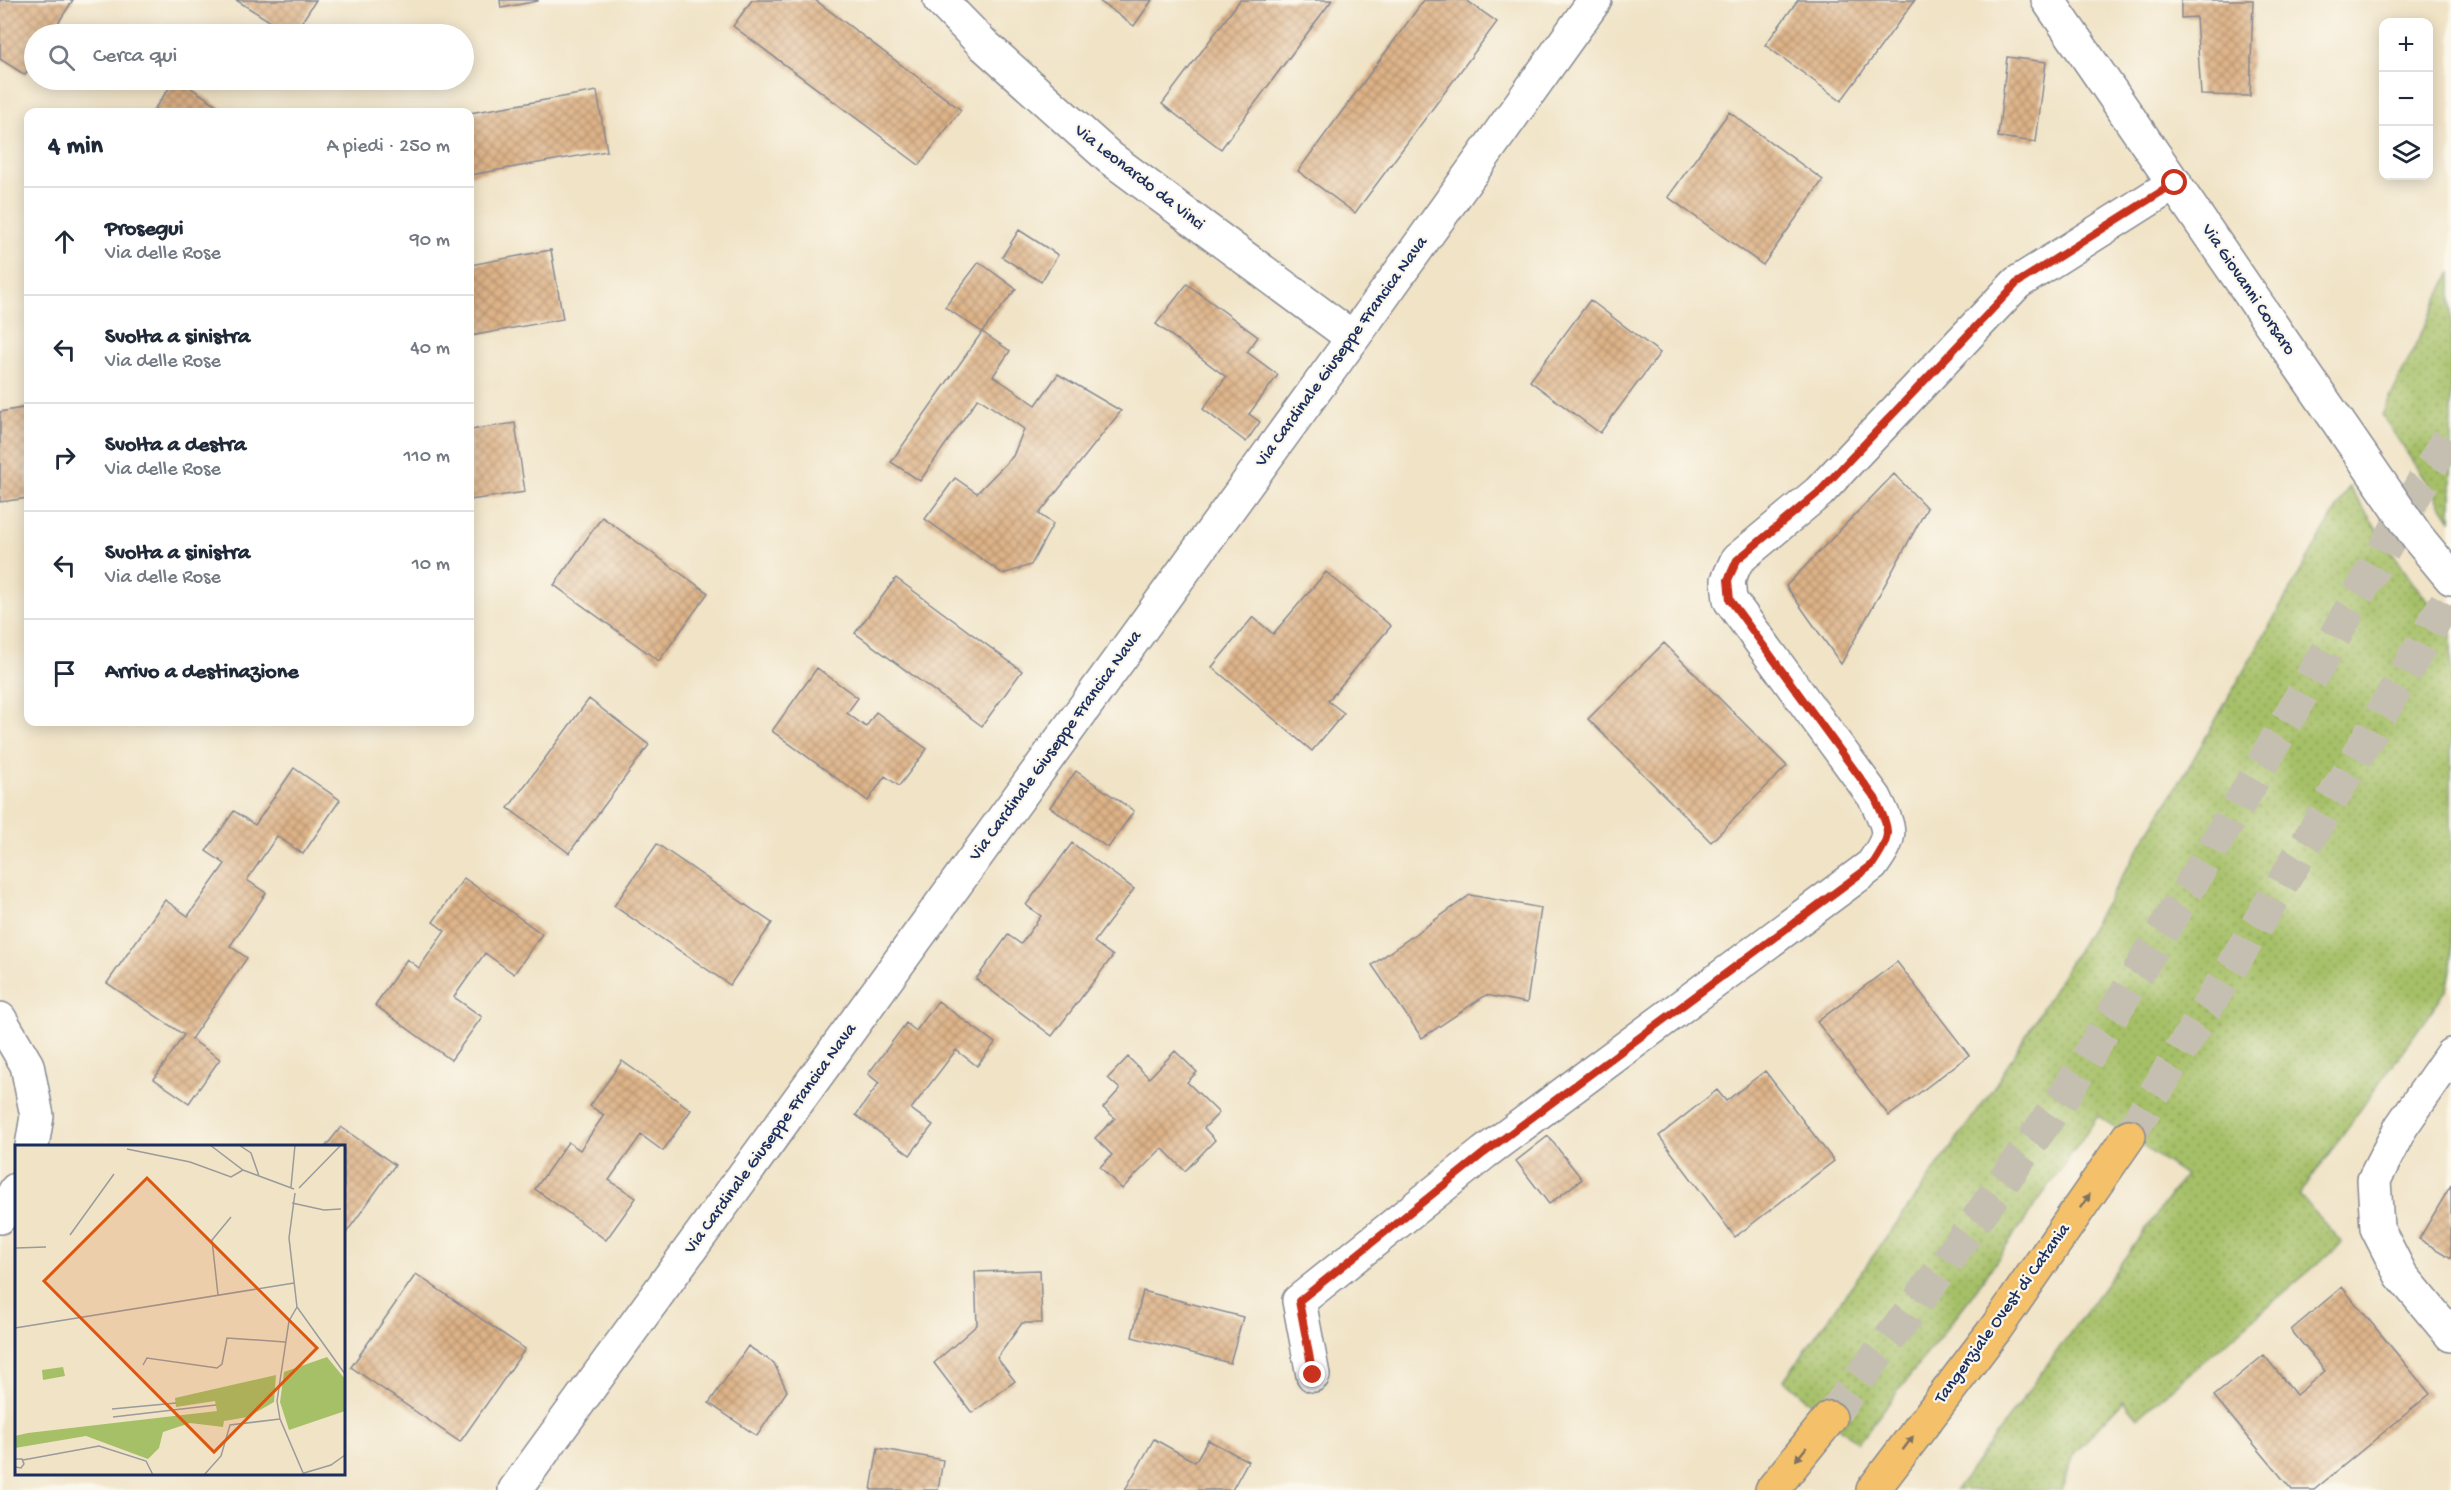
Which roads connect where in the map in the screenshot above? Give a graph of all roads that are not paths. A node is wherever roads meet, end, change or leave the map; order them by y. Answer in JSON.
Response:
{"nodes":[{"id":1,"x":940,"y":0,"type":"edge"},
{"id":2,"x":1595,"y":0,"type":"edge"},
{"id":3,"x":2048,"y":0,"type":"edge"},
{"id":4,"x":2175,"y":183,"type":"junction"},
{"id":5,"x":1353,"y":338,"type":"junction"},
{"id":6,"x":2451,"y":578,"type":"edge"},
{"id":7,"x":0,"y":1019,"type":"edge"},
{"id":8,"x":2451,"y":1055,"type":"edge"},
{"id":9,"x":2129,"y":1136,"type":"tunnel mouth"},
{"id":10,"x":32,"y":1145,"type":"edge"},
{"id":11,"x":15,"y":1193,"type":"edge"},
{"id":12,"x":0,"y":1217,"type":"edge"},
{"id":13,"x":2451,"y":1335,"type":"edge"},
{"id":14,"x":1313,"y":1375,"type":"dead end"},
{"id":15,"x":1830,"y":1418,"type":"tunnel mouth"},
{"id":16,"x":515,"y":1490,"type":"edge"},
{"id":17,"x":1772,"y":1490,"type":"edge"},
{"id":18,"x":1873,"y":1490,"type":"edge"}],
"edges":[{"from":1,"to":5,"type":"street","name":"Via Leonardo da Vinci"},
{"from":2,"to":5,"type":"street","name":"Via Cardinale Giuseppe Francica Nava"},
{"from":3,"to":4,"type":"street","name":"Via Giovanni Corsaro"},
{"from":4,"to":6,"type":"street","name":"Via Giovanni Corsaro"},
{"from":4,"to":14,"type":"street"},
{"from":5,"to":16,"type":"street","name":"Via Cardinale Giuseppe Francica Nava"},
{"from":7,"to":10,"type":"street"},
{"from":8,"to":13,"type":"street"},
{"from":18,"to":9,"type":"highway","name":"Tangenziale Ovest di Catania","one_way":true},
{"from":11,"to":12,"type":"street"},
{"from":15,"to":17,"type":"highway","one_way":true}]}
